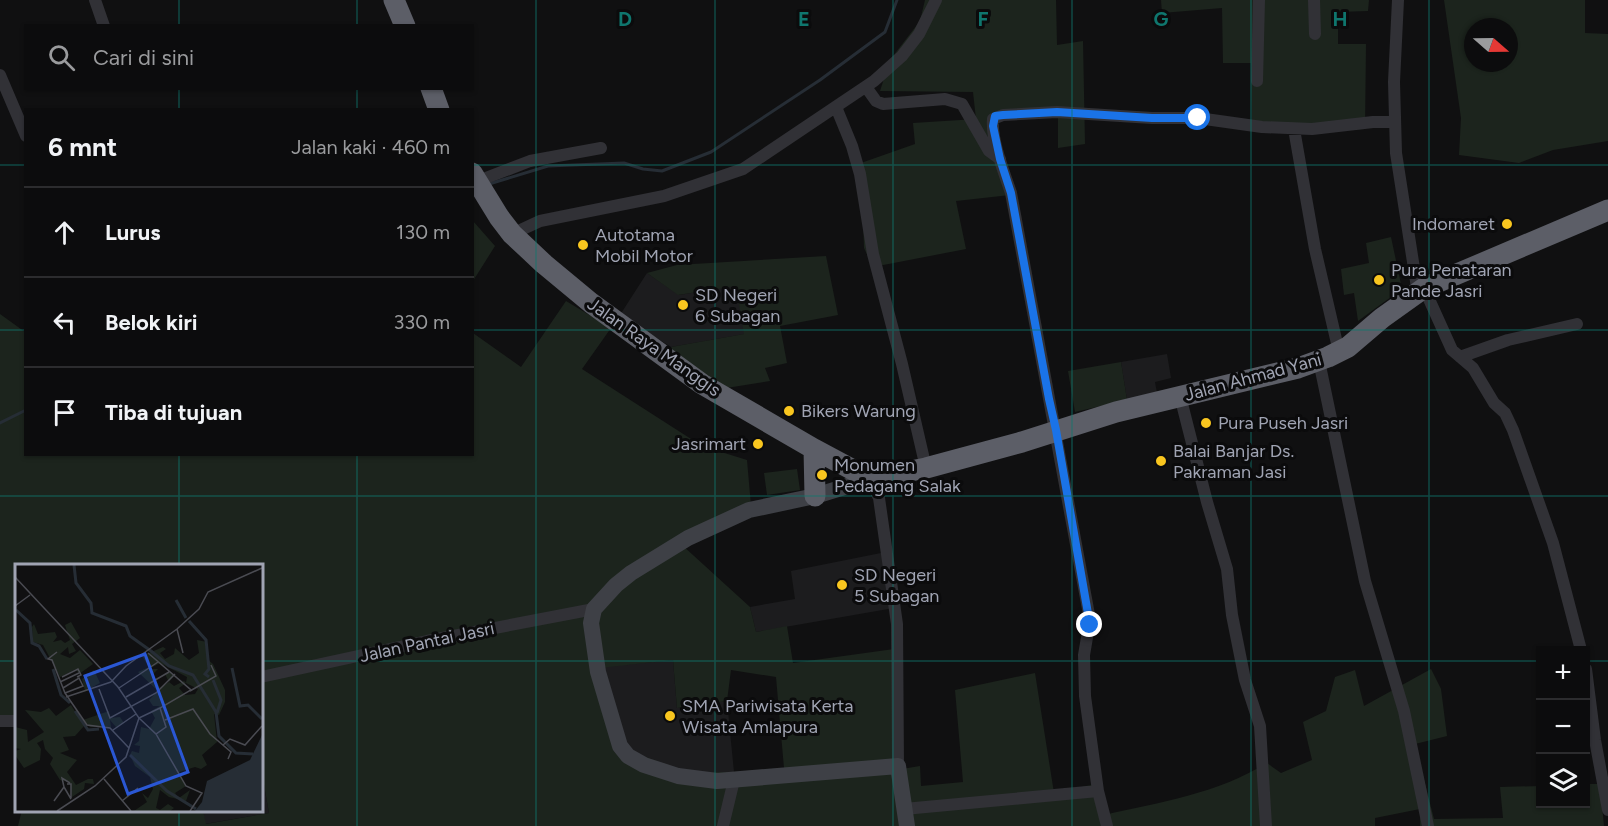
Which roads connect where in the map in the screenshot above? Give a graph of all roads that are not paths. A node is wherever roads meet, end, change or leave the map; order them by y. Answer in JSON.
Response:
{"nodes":[{"id":1,"x":95,"y":0,"type":"edge"},
{"id":2,"x":394,"y":0,"type":"edge"},
{"id":3,"x":936,"y":0,"type":"edge"},
{"id":4,"x":1259,"y":0,"type":"edge"},
{"id":5,"x":1314,"y":0,"type":"edge"},
{"id":6,"x":1398,"y":0,"type":"edge"},
{"id":7,"x":103,"y":24,"type":"edge"},
{"id":8,"x":404,"y":24,"type":"edge"},
{"id":9,"x":1315,"y":34,"type":"dead end"},
{"id":10,"x":0,"y":75,"type":"edge"},
{"id":11,"x":1257,"y":81,"type":"dead end"},
{"id":12,"x":866,"y":87,"type":"junction"},
{"id":13,"x":432,"y":90,"type":"edge"},
{"id":14,"x":836,"y":107,"type":"junction"},
{"id":15,"x":438,"y":108,"type":"edge"},
{"id":16,"x":1395,"y":122,"type":"junction"},
{"id":17,"x":1294,"y":129,"type":"junction"},
{"id":18,"x":24,"y":131,"type":"edge"},
{"id":19,"x":601,"y":148,"type":"dead end"},
{"id":20,"x":1000,"y":159,"type":"junction"},
{"id":21,"x":477,"y":180,"type":"edge"},
{"id":22,"x":1608,"y":210,"type":"edge"},
{"id":23,"x":506,"y":225,"type":"junction"},
{"id":24,"x":1421,"y":291,"type":"junction"},
{"id":25,"x":1577,"y":324,"type":"dead end"},
{"id":26,"x":1339,"y":352,"type":"junction"},
{"id":27,"x":1460,"y":357,"type":"junction"},
{"id":28,"x":1319,"y":361,"type":"junction"},
{"id":29,"x":1180,"y":396,"type":"junction"},
{"id":30,"x":1056,"y":430,"type":"junction"},
{"id":31,"x":814,"y":449,"type":"junction"},
{"id":32,"x":926,"y":468,"type":"junction"},
{"id":33,"x":870,"y":479,"type":"junction"},
{"id":34,"x":815,"y":496,"type":"junction"},
{"id":35,"x":594,"y":609,"type":"junction"},
{"id":36,"x":1580,"y":646,"type":"edge"},
{"id":37,"x":262,"y":677,"type":"edge"},
{"id":38,"x":1590,"y":700,"type":"edge"},
{"id":39,"x":15,"y":721,"type":"edge"},
{"id":40,"x":0,"y":722,"type":"edge"},
{"id":41,"x":898,"y":766,"type":"junction"},
{"id":42,"x":734,"y":780,"type":"junction"},
{"id":43,"x":1098,"y":791,"type":"junction"},
{"id":44,"x":904,"y":809,"type":"junction"},
{"id":45,"x":1608,"y":810,"type":"edge"},
{"id":46,"x":723,"y":826,"type":"edge"},
{"id":47,"x":907,"y":826,"type":"edge"},
{"id":48,"x":1107,"y":826,"type":"edge"},
{"id":49,"x":1266,"y":826,"type":"edge"},
{"id":50,"x":1428,"y":826,"type":"edge"}],
"edges":[{"from":1,"to":7,"type":"street"},
{"from":2,"to":8,"type":"highway"},
{"from":3,"to":12,"type":"street"},
{"from":4,"to":11,"type":"street"},
{"from":5,"to":9,"type":"street"},
{"from":6,"to":16,"type":"street"},
{"from":10,"to":18,"type":"street"},
{"from":12,"to":14,"type":"street"},
{"from":12,"to":20,"type":"street"},
{"from":13,"to":15,"type":"highway"},
{"from":14,"to":23,"type":"street"},
{"from":14,"to":32,"type":"street"},
{"from":16,"to":17,"type":"street"},
{"from":16,"to":24,"type":"street"},
{"from":17,"to":20,"type":"street"},
{"from":17,"to":26,"type":"street"},
{"from":19,"to":21,"type":"street"},
{"from":20,"to":30,"type":"street"},
{"from":21,"to":23,"type":"highway","name":"Jalan Raya Manggis"},
{"from":22,"to":24,"type":"highway","name":"Jalan Ahmad Yani"},
{"from":23,"to":31,"type":"highway","name":"Jalan Raya Manggis"},
{"from":24,"to":26,"type":"highway","name":"Jalan Ahmad Yani"},
{"from":24,"to":27,"type":"street"},
{"from":25,"to":27,"type":"street"},
{"from":26,"to":28,"type":"highway","name":"Jalan Ahmad Yani"},
{"from":27,"to":36,"type":"street"},
{"from":28,"to":29,"type":"highway","name":"Jalan Ahmad Yani"},
{"from":28,"to":50,"type":"street"},
{"from":29,"to":30,"type":"highway","name":"Jalan Ahmad Yani"},
{"from":29,"to":49,"type":"street"},
{"from":30,"to":32,"type":"highway","name":"Jalan Ahmad Yani"},
{"from":30,"to":43,"type":"street"},
{"from":31,"to":33,"type":"highway","name":"Jalan Raya Manggis"},
{"from":31,"to":34,"type":"highway"},
{"from":32,"to":33,"type":"highway","name":"Jalan Ahmad Yani"},
{"from":33,"to":34,"type":"street"},
{"from":33,"to":41,"type":"street"},
{"from":34,"to":35,"type":"street"},
{"from":35,"to":37,"type":"street","name":"Jalan Pantai Jasri"},
{"from":35,"to":42,"type":"street"},
{"from":38,"to":45,"type":"street"},
{"from":39,"to":40,"type":"street"},
{"from":41,"to":42,"type":"street"},
{"from":41,"to":44,"type":"street"},
{"from":42,"to":46,"type":"street"},
{"from":43,"to":44,"type":"street"},
{"from":43,"to":48,"type":"street"},
{"from":44,"to":47,"type":"street"}]}
